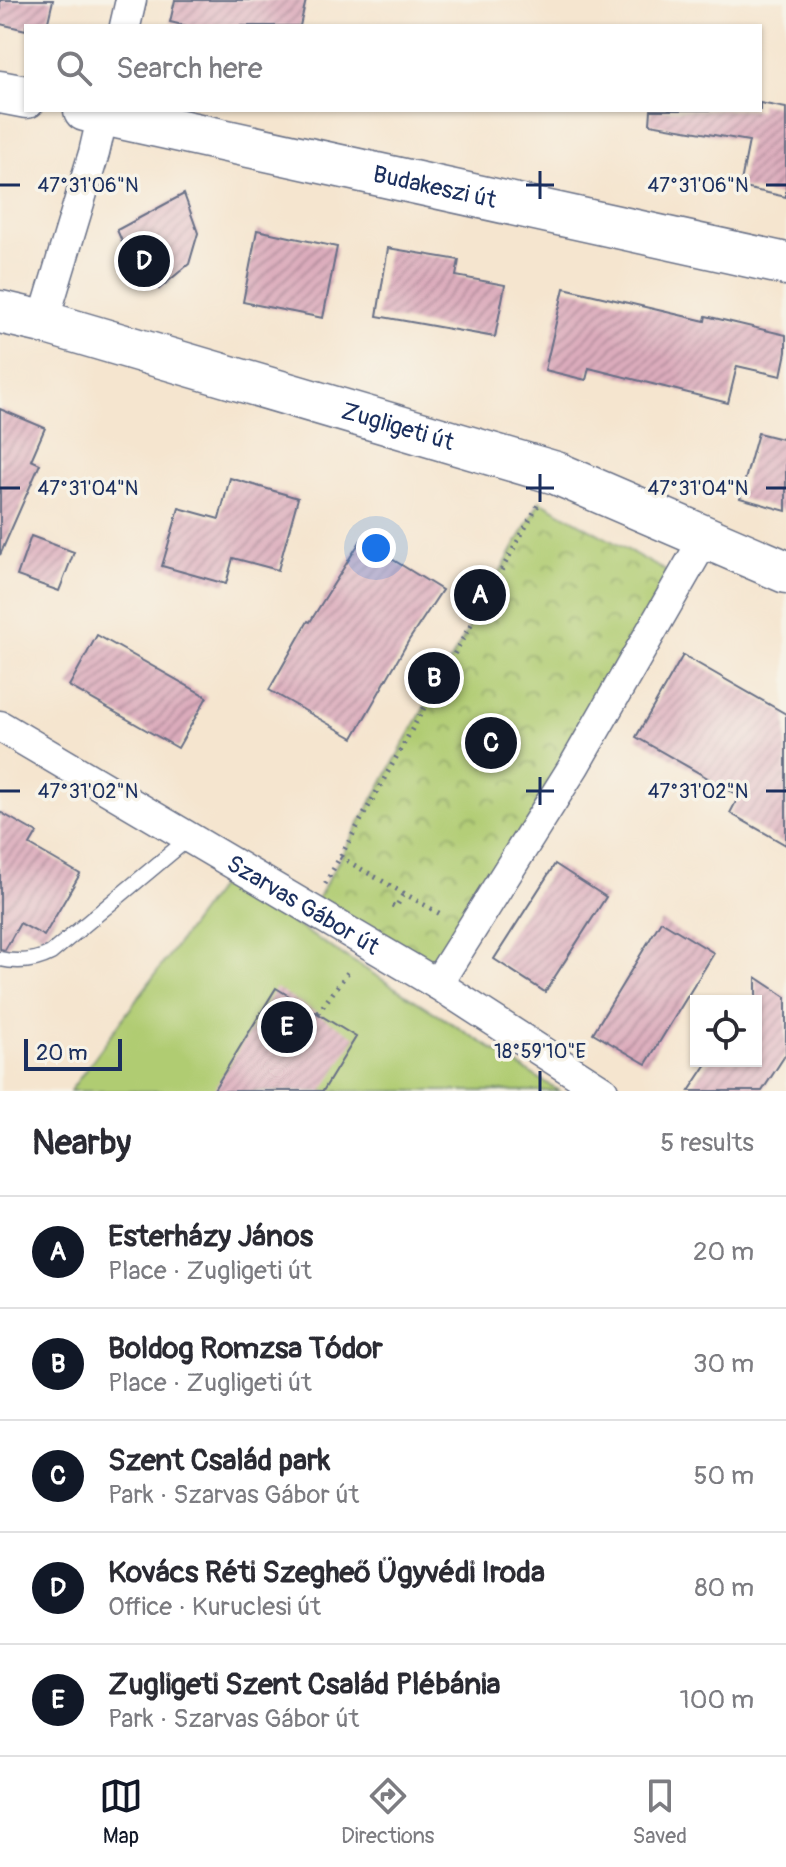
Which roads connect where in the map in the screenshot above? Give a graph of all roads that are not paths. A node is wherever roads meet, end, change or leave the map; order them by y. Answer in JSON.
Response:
{"nodes":[{"id":1,"x":131,"y":0,"type":"edge"},
{"id":2,"x":125,"y":24,"type":"edge"},
{"id":3,"x":0,"y":92,"type":"edge"},
{"id":4,"x":24,"y":97,"type":"edge"},
{"id":5,"x":97,"y":112,"type":"edge"},
{"id":6,"x":102,"y":112,"type":"edge"},
{"id":7,"x":786,"y":264,"type":"edge"},
{"id":8,"x":0,"y":312,"type":"edge"},
{"id":9,"x":43,"y":322,"type":"junction"},
{"id":10,"x":706,"y":536,"type":"junction"},
{"id":11,"x":786,"y":572,"type":"edge"},
{"id":12,"x":0,"y":726,"type":"edge"},
{"id":13,"x":189,"y":838,"type":"junction"},
{"id":14,"x":0,"y":959,"type":"edge"},
{"id":15,"x":437,"y":984,"type":"junction"},
{"id":16,"x":603,"y":1091,"type":"edge"}],
"edges":[{"from":1,"to":2,"type":"street"},
{"from":3,"to":4,"type":"street"},
{"from":5,"to":9,"type":"street"},
{"from":6,"to":7,"type":"street","name":"Budakeszi út"},
{"from":8,"to":9,"type":"street","name":"Zugligeti út"},
{"from":9,"to":10,"type":"street","name":"Zugligeti út"},
{"from":10,"to":11,"type":"street","name":"Zugligeti út"},
{"from":10,"to":15,"type":"street"},
{"from":12,"to":13,"type":"street","name":"Szarvas Gábor út"},
{"from":13,"to":14,"type":"lane"},
{"from":13,"to":15,"type":"street","name":"Szarvas Gábor út"},
{"from":15,"to":16,"type":"street","name":"Szarvas Gábor út"}]}
